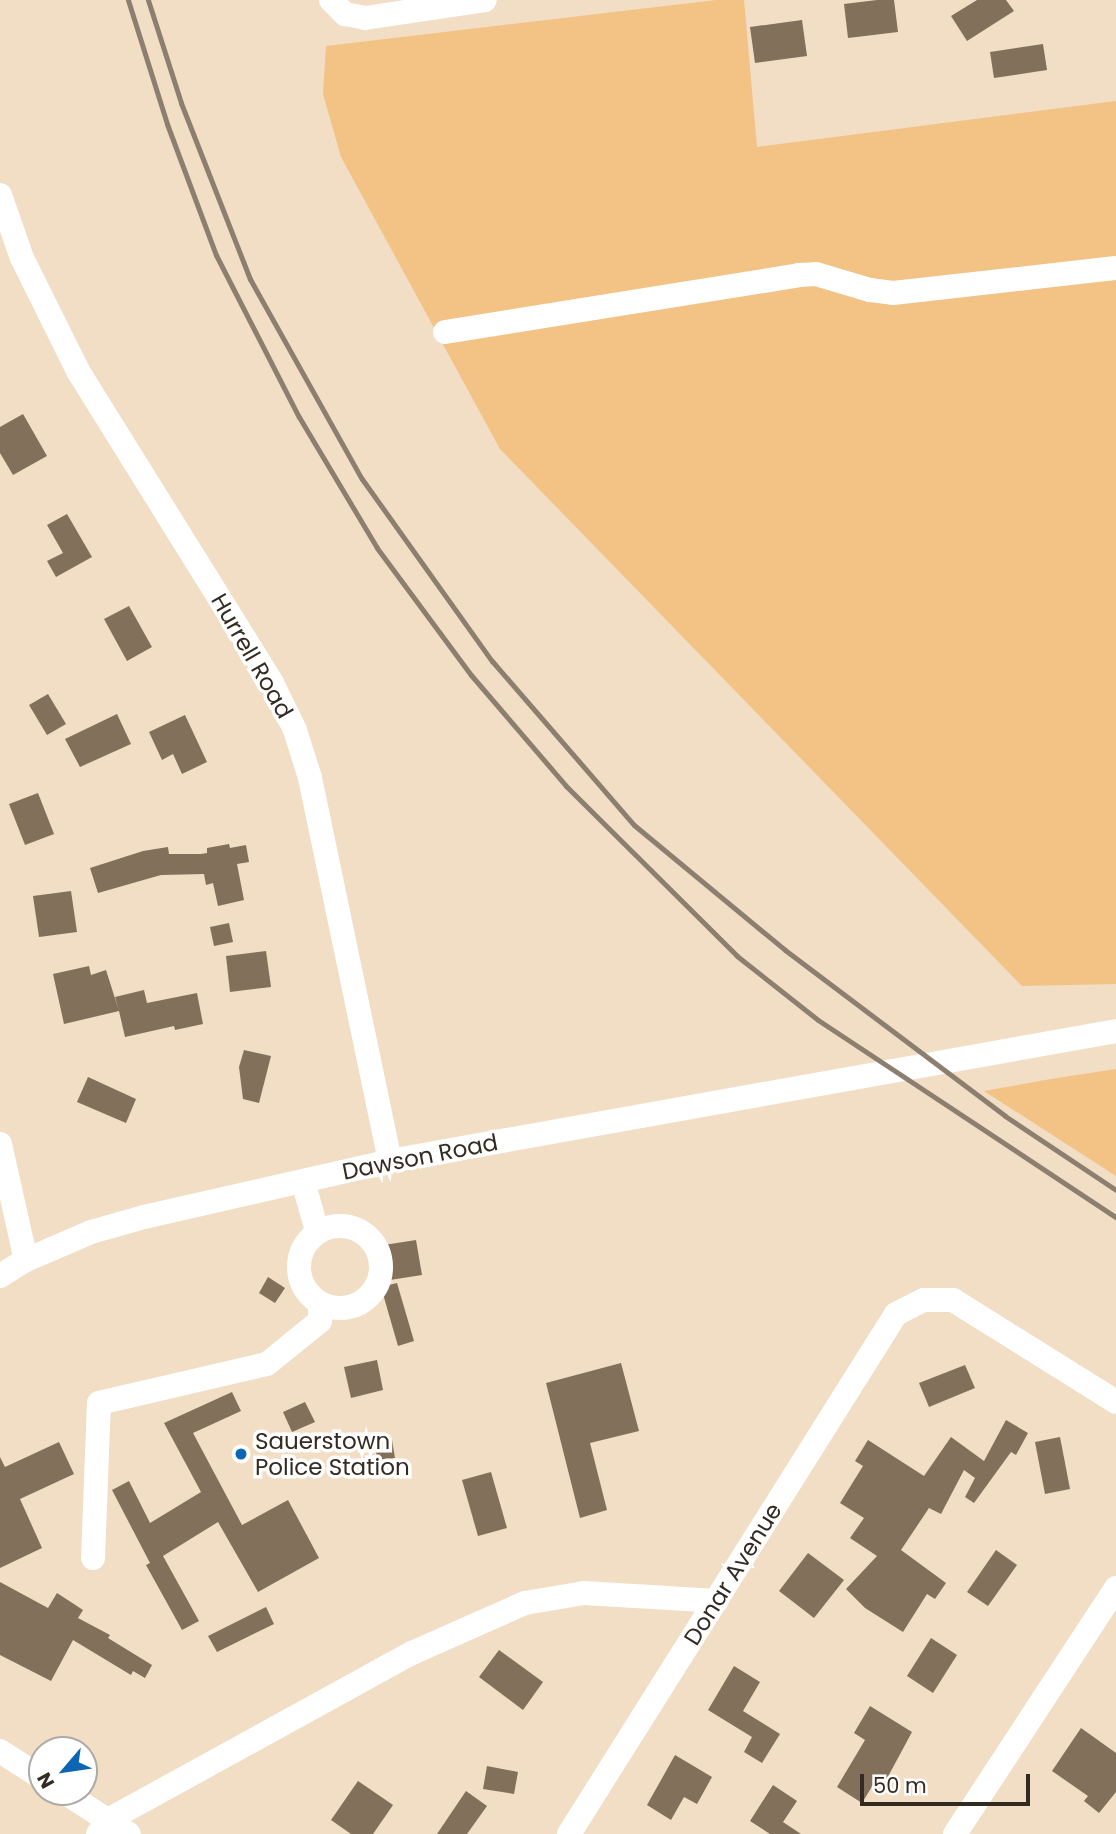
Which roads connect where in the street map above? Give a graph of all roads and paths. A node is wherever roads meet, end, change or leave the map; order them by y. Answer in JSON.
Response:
{"nodes":[{"id":1,"x":331,"y":0,"type":"edge"},
{"id":2,"x":485,"y":0,"type":"edge"},
{"id":3,"x":0,"y":195,"type":"edge"},
{"id":4,"x":1116,"y":268,"type":"edge"},
{"id":5,"x":445,"y":332,"type":"dead end"},
{"id":6,"x":1116,"y":1031,"type":"edge"},
{"id":7,"x":0,"y":1144,"type":"edge"},
{"id":8,"x":390,"y":1161,"type":"junction"},
{"id":9,"x":303,"y":1181,"type":"junction"},
{"id":10,"x":317,"y":1231,"type":"junction"},
{"id":11,"x":26,"y":1260,"type":"junction"},
{"id":12,"x":0,"y":1276,"type":"edge"},
{"id":13,"x":320,"y":1304,"type":"junction"},
{"id":14,"x":1116,"y":1402,"type":"edge"},
{"id":15,"x":93,"y":1558,"type":"dead end"},
{"id":16,"x":1116,"y":1588,"type":"edge"},
{"id":17,"x":717,"y":1601,"type":"junction"},
{"id":18,"x":0,"y":1751,"type":"edge"},
{"id":19,"x":28,"y":1769,"type":"edge"},
{"id":20,"x":80,"y":1806,"type":"edge"},
{"id":21,"x":103,"y":1827,"type":"edge"},
{"id":22,"x":129,"y":1834,"type":"edge"},
{"id":23,"x":569,"y":1834,"type":"edge"},
{"id":24,"x":955,"y":1834,"type":"edge"}],
"edges":[{"from":1,"to":2,"type":"street"},
{"from":3,"to":8,"type":"street","name":"Hurrell Road"},
{"from":4,"to":5,"type":"street"},
{"from":6,"to":8,"type":"street","name":"Dawson Road"},
{"from":7,"to":11,"type":"street"},
{"from":8,"to":9,"type":"street","name":"Dawson Road"},
{"from":9,"to":10,"type":"street"},
{"from":9,"to":11,"type":"street","name":"Dawson Road"},
{"from":10,"to":13,"type":"street"},
{"from":10,"to":13,"type":"street"},
{"from":11,"to":12,"type":"street","name":"Dawson Road"},
{"from":13,"to":15,"type":"street"},
{"from":14,"to":17,"type":"street","name":"Donar Avenue"},
{"from":16,"to":24,"type":"street"},
{"from":17,"to":21,"type":"street"},
{"from":17,"to":23,"type":"street","name":"Donar Avenue"},
{"from":18,"to":19,"type":"street"},
{"from":20,"to":21,"type":"street"},
{"from":21,"to":22,"type":"street"}]}
